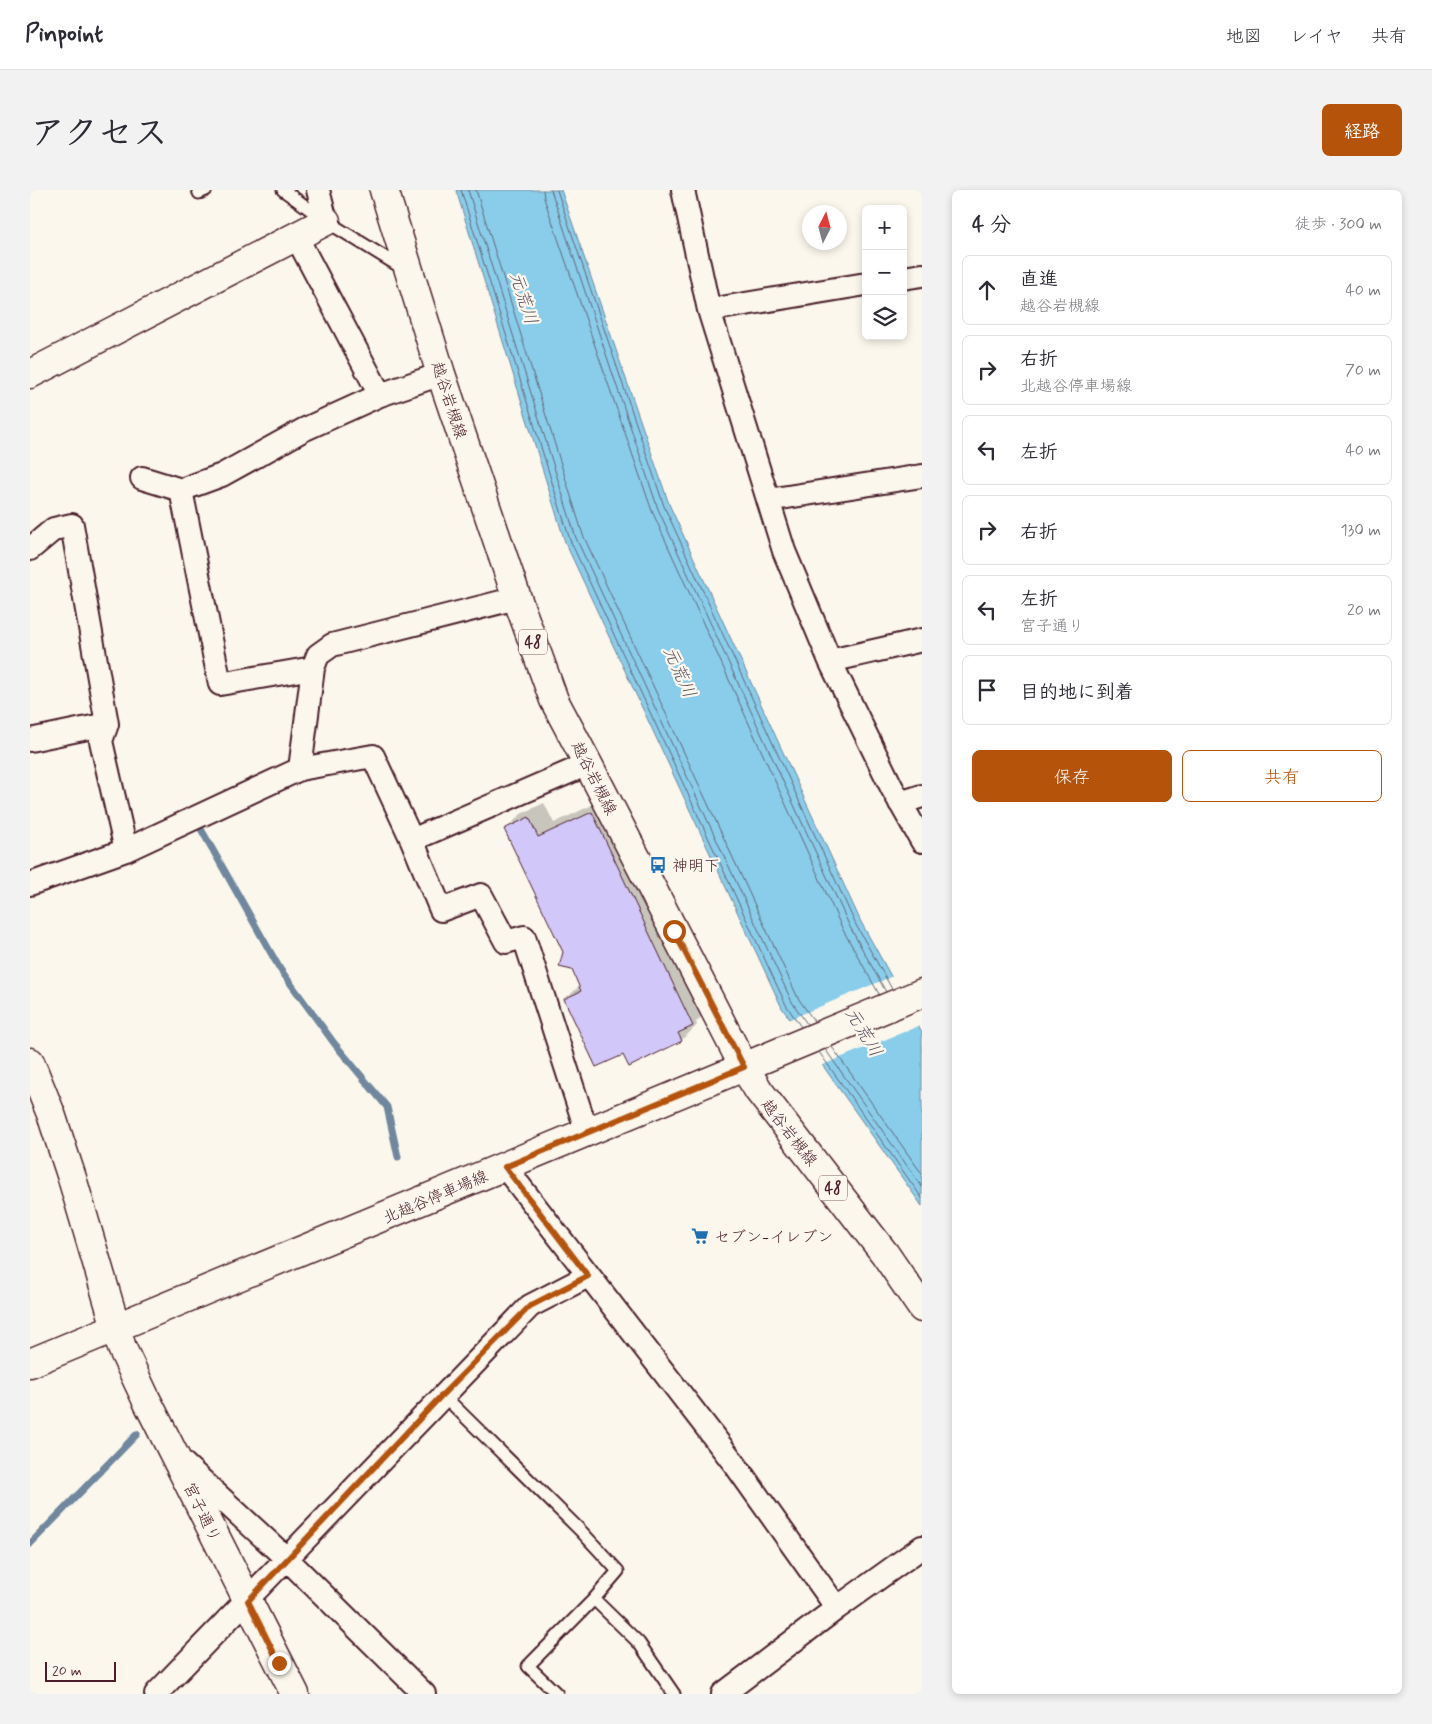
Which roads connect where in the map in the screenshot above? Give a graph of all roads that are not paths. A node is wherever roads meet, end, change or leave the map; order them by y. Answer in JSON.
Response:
{"nodes":[{"id":1,"x":198,"y":190,"type":"edge"},
{"id":2,"x":206,"y":190,"type":"edge"},
{"id":3,"x":283,"y":190,"type":"edge"},
{"id":4,"x":318,"y":190,"type":"edge"},
{"id":5,"x":384,"y":190,"type":"edge"},
{"id":6,"x":683,"y":190,"type":"edge"},
{"id":7,"x":326,"y":221,"type":"junction"},
{"id":8,"x":296,"y":236,"type":"junction"},
{"id":9,"x":408,"y":271,"type":"junction"},
{"id":10,"x":922,"y":275,"type":"edge"},
{"id":11,"x":907,"y":277,"type":"edge"},
{"id":12,"x":862,"y":285,"type":"edge"},
{"id":13,"x":709,"y":310,"type":"junction"},
{"id":14,"x":30,"y":374,"type":"edge"},
{"id":15,"x":440,"y":374,"type":"junction"},
{"id":16,"x":380,"y":394,"type":"junction"},
{"id":17,"x":922,"y":476,"type":"edge"},
{"id":18,"x":142,"y":478,"type":"dead end"},
{"id":19,"x":181,"y":490,"type":"junction"},
{"id":20,"x":768,"y":500,"type":"junction"},
{"id":21,"x":30,"y":549,"type":"edge"},
{"id":22,"x":517,"y":598,"type":"junction"},
{"id":23,"x":922,"y":640,"type":"edge"},
{"id":24,"x":830,"y":661,"type":"junction"},
{"id":25,"x":313,"y":668,"type":"junction"},
{"id":26,"x":107,"y":724,"type":"junction"},
{"id":27,"x":30,"y":740,"type":"edge"},
{"id":28,"x":588,"y":764,"type":"junction"},
{"id":29,"x":300,"y":769,"type":"junction"},
{"id":30,"x":922,"y":796,"type":"edge"},
{"id":31,"x":900,"y":803,"type":"junction"},
{"id":32,"x":412,"y":840,"type":"junction"},
{"id":33,"x":922,"y":841,"type":"edge"},
{"id":34,"x":126,"y":850,"type":"junction"},
{"id":35,"x":30,"y":884,"type":"edge"},
{"id":36,"x":922,"y":993,"type":"edge"},
{"id":37,"x":30,"y":1062,"type":"edge"},
{"id":38,"x":754,"y":1062,"type":"junction"},
{"id":39,"x":587,"y":1132,"type":"junction"},
{"id":40,"x":505,"y":1167,"type":"junction"},
{"id":41,"x":588,"y":1276,"type":"junction"},
{"id":42,"x":922,"y":1308,"type":"edge"},
{"id":43,"x":116,"y":1328,"type":"junction"},
{"id":44,"x":30,"y":1363,"type":"edge"},
{"id":45,"x":442,"y":1395,"type":"junction"},
{"id":46,"x":176,"y":1456,"type":"junction"},
{"id":47,"x":922,"y":1547,"type":"edge"},
{"id":48,"x":287,"y":1559,"type":"junction"},
{"id":49,"x":594,"y":1599,"type":"junction"},
{"id":50,"x":248,"y":1601,"type":"junction"},
{"id":51,"x":837,"y":1608,"type":"junction"},
{"id":52,"x":156,"y":1694,"type":"edge"},
{"id":53,"x":295,"y":1694,"type":"edge"},
{"id":54,"x":424,"y":1694,"type":"edge"},
{"id":55,"x":557,"y":1694,"type":"edge"},
{"id":56,"x":674,"y":1694,"type":"edge"},
{"id":57,"x":723,"y":1694,"type":"edge"}],
"edges":[{"from":1,"to":2,"type":"lane"},
{"from":3,"to":7,"type":"lane"},
{"from":4,"to":7,"type":"street"},
{"from":5,"to":9,"type":"main road","name":"越谷岩槻線","number":"48"},
{"from":6,"to":13,"type":"street"},
{"from":7,"to":8,"type":"main road"},
{"from":7,"to":9,"type":"lane"},
{"from":8,"to":14,"type":"main road"},
{"from":8,"to":16,"type":"street"},
{"from":9,"to":15,"type":"main road","name":"越谷岩槻線","number":"48"},
{"from":10,"to":11,"type":"street"},
{"from":12,"to":13,"type":"street"},
{"from":13,"to":20,"type":"street"},
{"from":15,"to":16,"type":"street"},
{"from":15,"to":22,"type":"main road","name":"越谷岩槻線","number":"48"},
{"from":16,"to":19,"type":"street"},
{"from":17,"to":20,"type":"street"},
{"from":18,"to":19,"type":"street"},
{"from":19,"to":25,"type":"street"},
{"from":20,"to":24,"type":"street"},
{"from":21,"to":26,"type":"street"},
{"from":22,"to":25,"type":"street"},
{"from":22,"to":28,"type":"main road","name":"越谷岩槻線","number":"48"},
{"from":23,"to":24,"type":"street"},
{"from":24,"to":31,"type":"street"},
{"from":25,"to":29,"type":"street"},
{"from":26,"to":27,"type":"street"},
{"from":26,"to":34,"type":"street"},
{"from":28,"to":32,"type":"street"},
{"from":28,"to":38,"type":"main road","name":"越谷岩槻線","number":"48"},
{"from":29,"to":32,"type":"street"},
{"from":29,"to":34,"type":"street"},
{"from":30,"to":31,"type":"street"},
{"from":31,"to":33,"type":"street"},
{"from":32,"to":39,"type":"street"},
{"from":34,"to":35,"type":"street"},
{"from":36,"to":38,"type":"main road","name":"北越谷停車場線"},
{"from":37,"to":43,"type":"main road","name":"宮子通り"},
{"from":38,"to":39,"type":"main road","name":"北越谷停車場線"},
{"from":38,"to":42,"type":"main road","name":"越谷岩槻線","number":"48"},
{"from":39,"to":40,"type":"main road","name":"北越谷停車場線"},
{"from":40,"to":41,"type":"street"},
{"from":40,"to":43,"type":"main road","name":"北越谷停車場線"},
{"from":41,"to":45,"type":"street"},
{"from":41,"to":51,"type":"street"},
{"from":43,"to":44,"type":"main road","name":"北越谷停車場線"},
{"from":43,"to":46,"type":"main road","name":"宮子通り"},
{"from":45,"to":48,"type":"street"},
{"from":45,"to":49,"type":"lane"},
{"from":46,"to":48,"type":"street"},
{"from":46,"to":50,"type":"main road","name":"宮子通り"},
{"from":47,"to":51,"type":"street"},
{"from":48,"to":50,"type":"street"},
{"from":48,"to":54,"type":"street"},
{"from":49,"to":55,"type":"lane"},
{"from":49,"to":56,"type":"lane"},
{"from":50,"to":52,"type":"street"},
{"from":50,"to":53,"type":"main road","name":"宮子通り"},
{"from":51,"to":57,"type":"street"}]}
